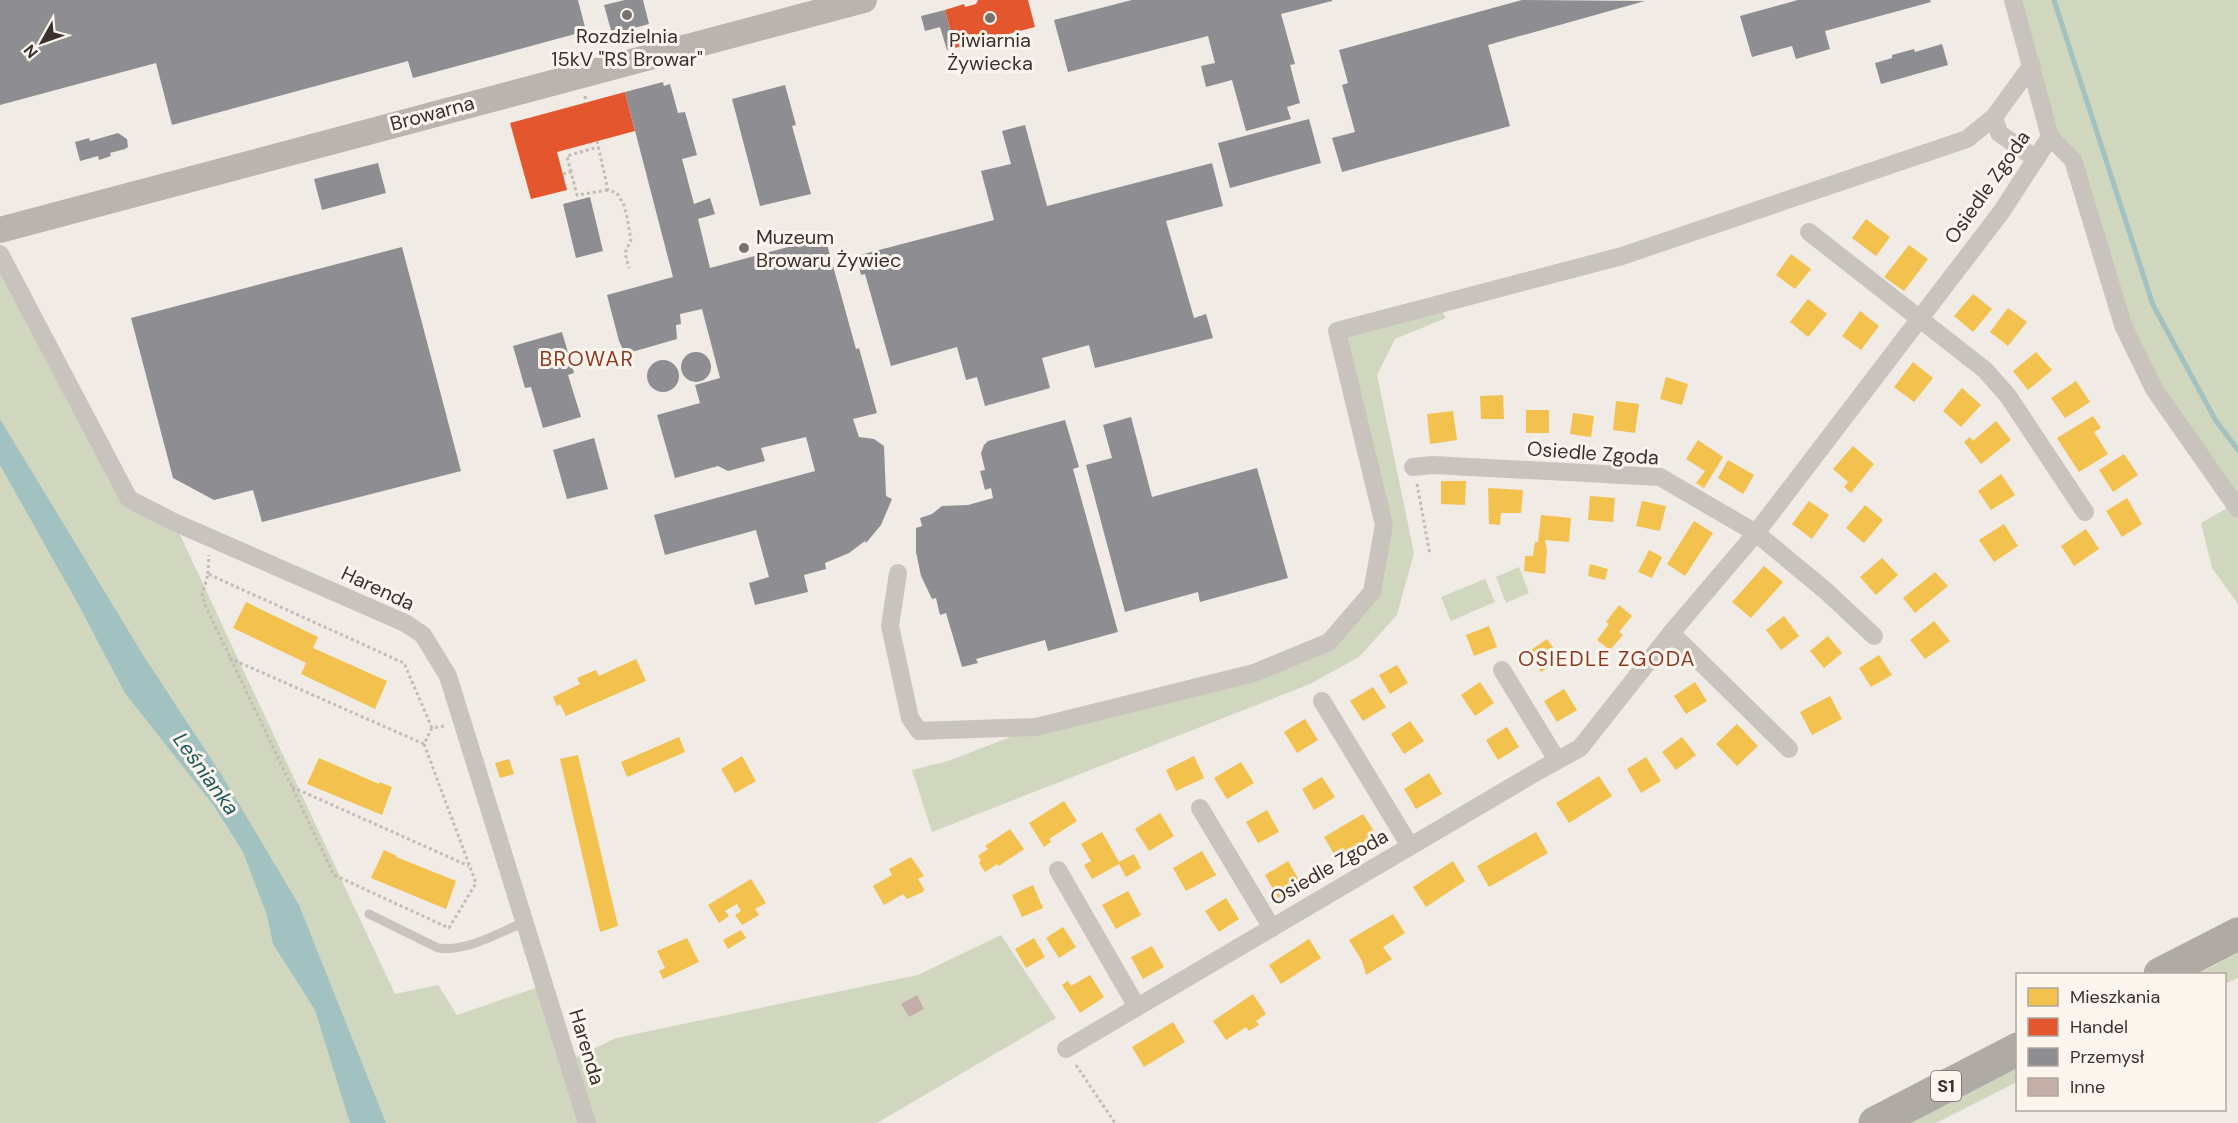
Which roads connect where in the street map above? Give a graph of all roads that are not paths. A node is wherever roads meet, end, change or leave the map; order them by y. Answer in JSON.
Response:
{"nodes":[{"id":1,"x":864,"y":0,"type":"edge"},
{"id":2,"x":2013,"y":0,"type":"edge"},
{"id":3,"x":2032,"y":65,"type":"junction"},
{"id":4,"x":1994,"y":117,"type":"junction"},
{"id":5,"x":2050,"y":137,"type":"junction"},
{"id":6,"x":2036,"y":159,"type":"junction"},
{"id":7,"x":0,"y":230,"type":"edge"},
{"id":8,"x":1809,"y":232,"type":"dead end"},
{"id":9,"x":0,"y":254,"type":"edge"},
{"id":10,"x":1918,"y":318,"type":"junction"},
{"id":11,"x":1413,"y":467,"type":"road end"},
{"id":12,"x":2238,"y":509,"type":"edge"},
{"id":13,"x":2085,"y":512,"type":"dead end"},
{"id":14,"x":1756,"y":533,"type":"junction"},
{"id":15,"x":898,"y":573,"type":"dead end"},
{"id":16,"x":1671,"y":633,"type":"junction"},
{"id":17,"x":1874,"y":636,"type":"dead end"},
{"id":18,"x":1502,"y":670,"type":"dead end"},
{"id":19,"x":1322,"y":701,"type":"dead end"},
{"id":20,"x":1789,"y":749,"type":"dead end"},
{"id":21,"x":1557,"y":760,"type":"junction"},
{"id":22,"x":1200,"y":808,"type":"dead end"},
{"id":23,"x":1410,"y":846,"type":"junction"},
{"id":24,"x":1058,"y":870,"type":"dead end"},
{"id":25,"x":369,"y":914,"type":"dead end"},
{"id":26,"x":525,"y":922,"type":"junction"},
{"id":27,"x":1272,"y":927,"type":"junction"},
{"id":28,"x":2238,"y":934,"type":"edge"},
{"id":29,"x":2164,"y":973,"type":"edge"},
{"id":30,"x":1137,"y":1007,"type":"junction"},
{"id":31,"x":1066,"y":1050,"type":"road end"},
{"id":32,"x":2016,"y":1050,"type":"edge"},
{"id":33,"x":587,"y":1123,"type":"edge"},
{"id":34,"x":1875,"y":1123,"type":"edge"}],
"edges":[{"from":1,"to":7,"type":"street","name":"Browarna"},
{"from":2,"to":3,"type":"street","name":"Osiedle Zgoda"},
{"from":3,"to":4,"type":"street"},
{"from":3,"to":5,"type":"street","name":"Osiedle Zgoda"},
{"from":4,"to":6,"type":"street"},
{"from":4,"to":15,"type":"street"},
{"from":5,"to":6,"type":"street","name":"Osiedle Zgoda"},
{"from":5,"to":12,"type":"street"},
{"from":6,"to":10,"type":"street","name":"Osiedle Zgoda"},
{"from":8,"to":10,"type":"street"},
{"from":9,"to":26,"type":"street","name":"Harenda"},
{"from":10,"to":13,"type":"street"},
{"from":10,"to":14,"type":"street","name":"Osiedle Zgoda"},
{"from":11,"to":14,"type":"street","name":"Osiedle Zgoda"},
{"from":14,"to":16,"type":"street","name":"Osiedle Zgoda"},
{"from":14,"to":17,"type":"street","name":"Osiedle Zgoda"},
{"from":16,"to":20,"type":"street"},
{"from":16,"to":21,"type":"street","name":"Osiedle Zgoda"},
{"from":18,"to":21,"type":"street"},
{"from":19,"to":23,"type":"street","name":"Osiedle Zgoda"},
{"from":21,"to":23,"type":"street","name":"Osiedle Zgoda"},
{"from":22,"to":27,"type":"street","name":"Osiedle Zgoda"},
{"from":23,"to":27,"type":"street","name":"Osiedle Zgoda"},
{"from":24,"to":30,"type":"street"},
{"from":25,"to":26,"type":"lane"},
{"from":26,"to":33,"type":"street","name":"Harenda"},
{"from":27,"to":30,"type":"street","name":"Osiedle Zgoda"},
{"from":28,"to":29,"type":"highway"},
{"from":30,"to":31,"type":"street","name":"Osiedle Zgoda"},
{"from":32,"to":34,"type":"highway","number":"S1"}]}
